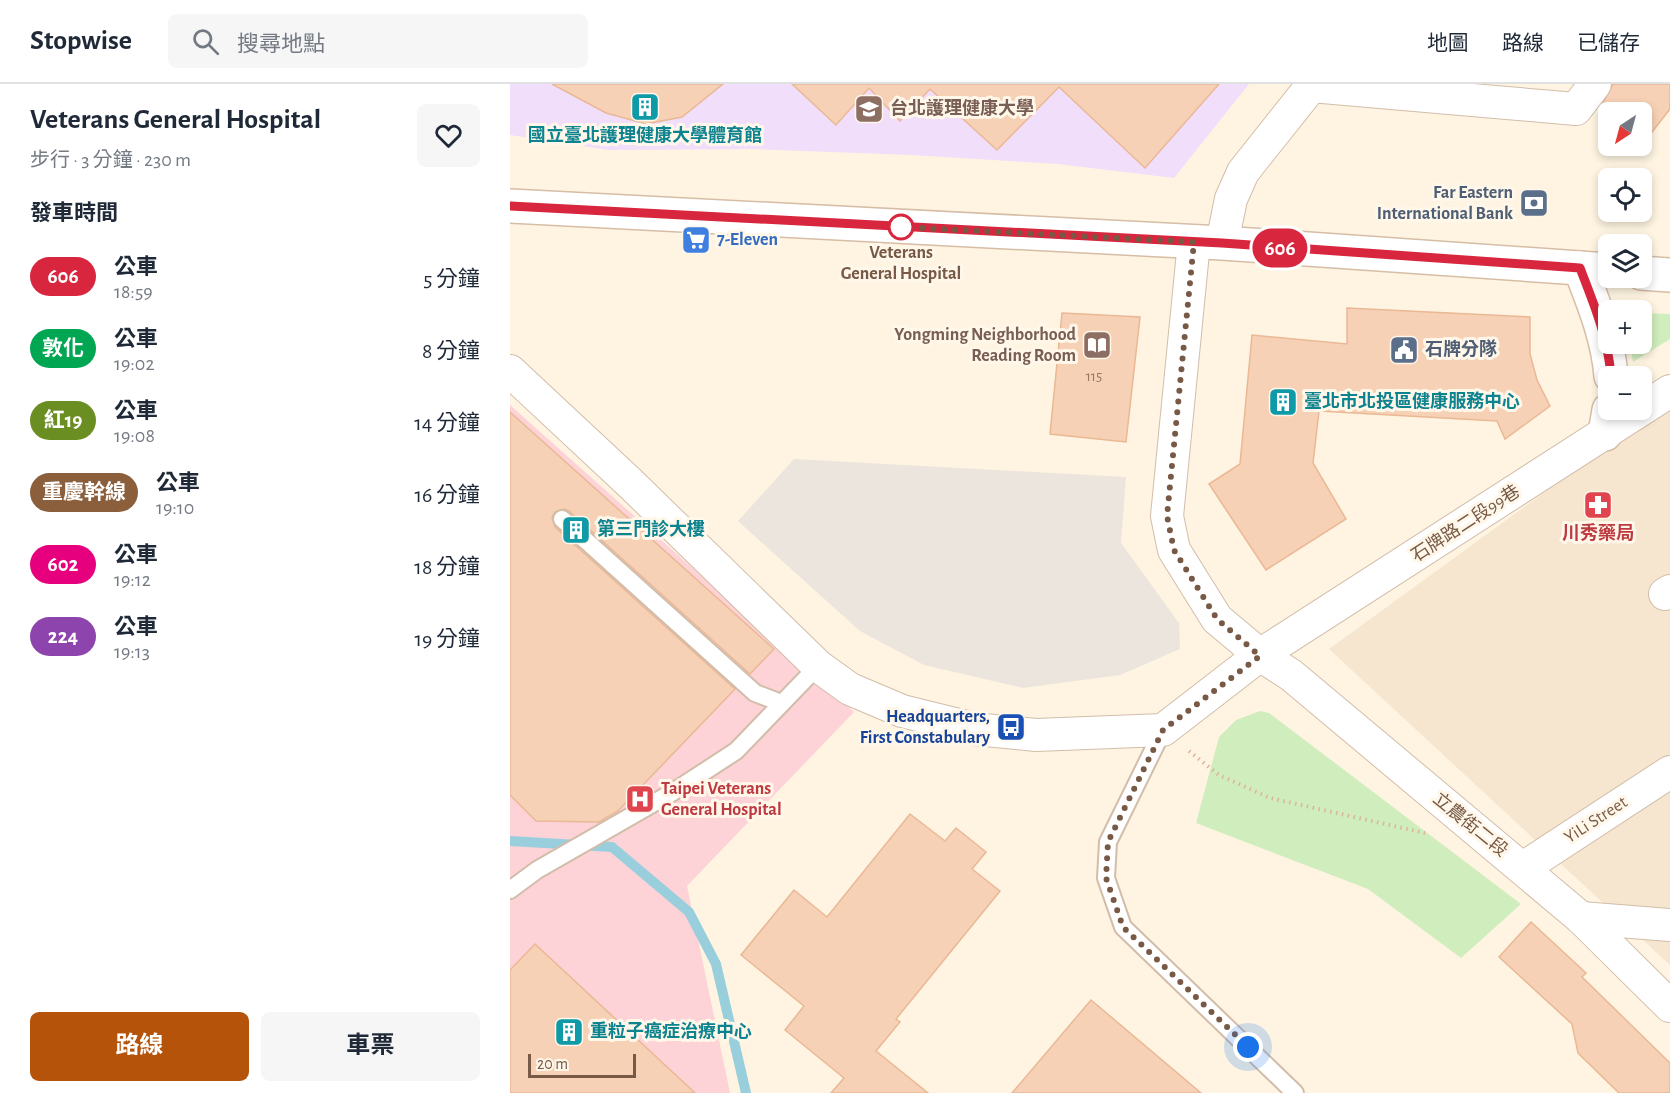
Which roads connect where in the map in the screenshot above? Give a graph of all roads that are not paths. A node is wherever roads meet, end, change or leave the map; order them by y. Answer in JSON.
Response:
{"nodes":[{"id":1,"x":1595,"y":84,"type":"edge"},
{"id":2,"x":1312,"y":85,"type":"edge"},
{"id":3,"x":510,"y":206,"type":"edge"},
{"id":4,"x":1208,"y":243,"type":"junction"},
{"id":5,"x":1594,"y":269,"type":"edge"},
{"id":6,"x":1652,"y":274,"type":"edge"},
{"id":7,"x":1670,"y":275,"type":"edge"},
{"id":8,"x":1610,"y":366,"type":"edge"},
{"id":9,"x":510,"y":371,"type":"edge"},
{"id":10,"x":1670,"y":391,"type":"edge"},
{"id":11,"x":1607,"y":422,"type":"edge"},
{"id":12,"x":562,"y":519,"type":"dead end"},
{"id":13,"x":1260,"y":656,"type":"junction"},
{"id":14,"x":818,"y":666,"type":"junction"},
{"id":15,"x":781,"y":703,"type":"junction"},
{"id":16,"x":1163,"y":730,"type":"junction"},
{"id":17,"x":1670,"y":772,"type":"edge"},
{"id":18,"x":1523,"y":868,"type":"junction"},
{"id":19,"x":510,"y":890,"type":"edge"},
{"id":20,"x":1581,"y":918,"type":"junction"},
{"id":21,"x":1670,"y":925,"type":"edge"},
{"id":22,"x":1670,"y":1006,"type":"edge"},
{"id":23,"x":1295,"y":1093,"type":"edge"}],
"edges":[{"from":1,"to":2,"type":"street"},
{"from":2,"to":4,"type":"street","name":"立農街二段"},
{"from":3,"to":4,"type":"street"},
{"from":4,"to":5,"type":"street"},
{"from":4,"to":13,"type":"street","name":"立農街二段"},
{"from":5,"to":8,"type":"street"},
{"from":6,"to":7,"type":"street"},
{"from":9,"to":14,"type":"street"},
{"from":10,"to":11,"type":"street","name":"石牌路二段99巷"},
{"from":11,"to":13,"type":"street","name":"石牌路二段99巷"},
{"from":12,"to":15,"type":"lane"},
{"from":13,"to":16,"type":"street","name":"石牌路二段99巷"},
{"from":13,"to":18,"type":"street","name":"立農街二段"},
{"from":14,"to":15,"type":"lane"},
{"from":14,"to":16,"type":"street"},
{"from":15,"to":19,"type":"lane"},
{"from":16,"to":23,"type":"lane"},
{"from":17,"to":18,"type":"street","name":"YiLi Street"},
{"from":18,"to":20,"type":"street","name":"立農街二段"},
{"from":20,"to":21,"type":"street"},
{"from":20,"to":22,"type":"street","name":"立農街二段"}]}
